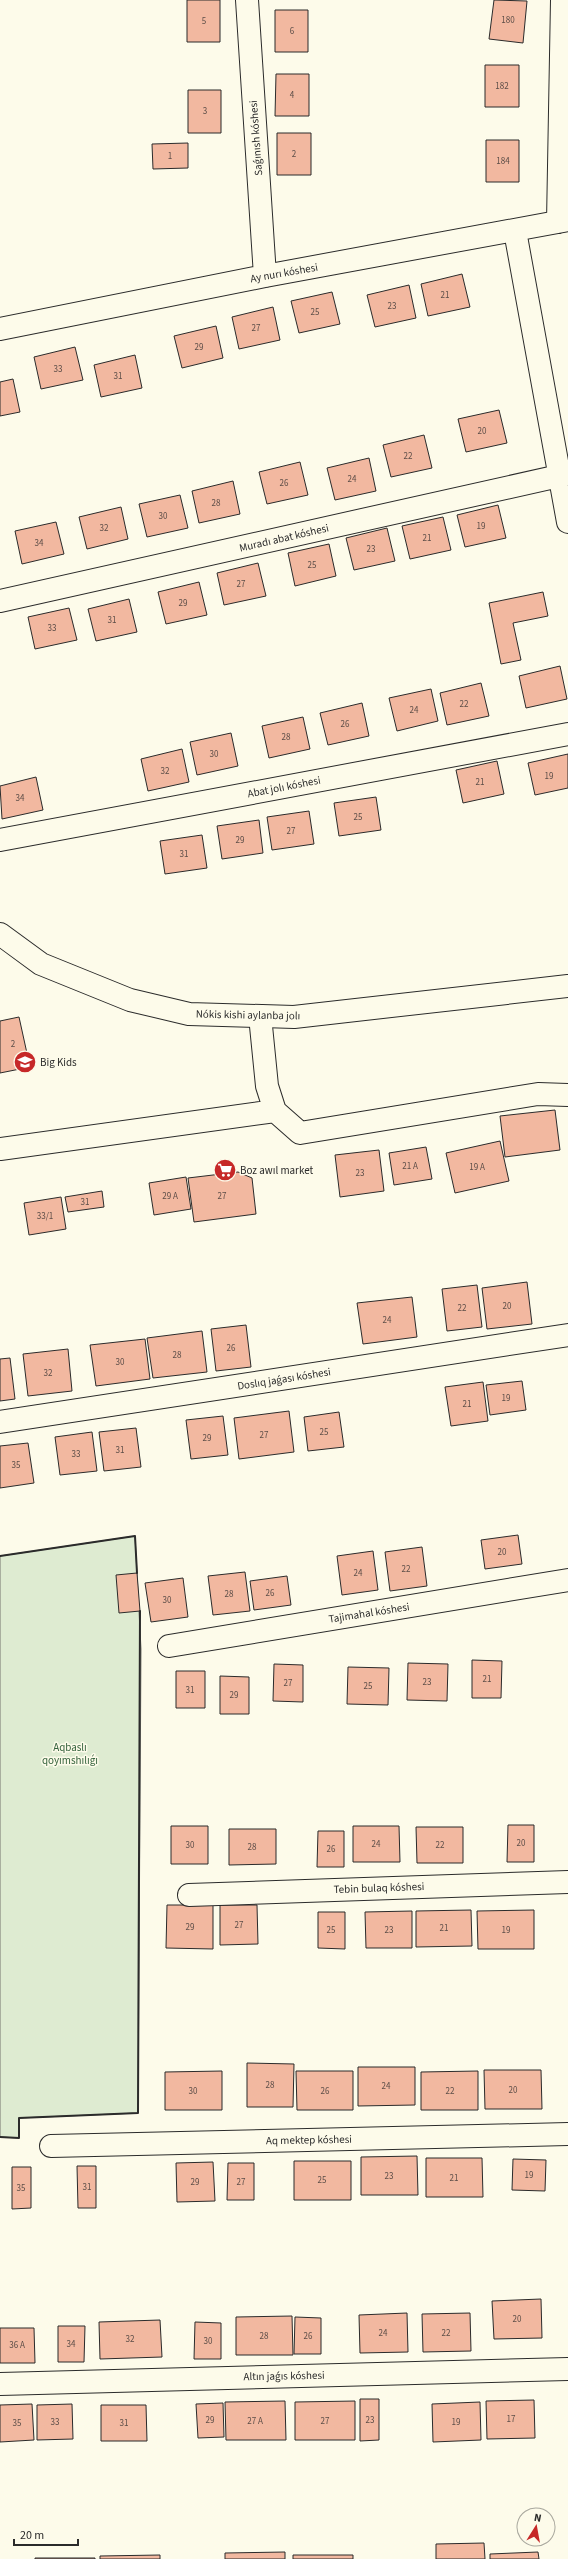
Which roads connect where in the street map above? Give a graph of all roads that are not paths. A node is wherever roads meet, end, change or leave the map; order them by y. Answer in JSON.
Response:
{"nodes":[{"id":1,"x":247,"y":0,"type":"edge"},
{"id":2,"x":562,"y":0,"type":"edge"},
{"id":3,"x":563,"y":221,"type":"edge"},
{"id":4,"x":515,"y":231,"type":"junction"},
{"id":5,"x":264,"y":276,"type":"junction"},
{"id":6,"x":0,"y":330,"type":"edge"},
{"id":7,"x":564,"y":475,"type":"edge"},
{"id":8,"x":568,"y":522,"type":"edge"},
{"id":9,"x":0,"y":601,"type":"edge"},
{"id":10,"x":568,"y":734,"type":"edge"},
{"id":11,"x":0,"y":840,"type":"edge"},
{"id":12,"x":0,"y":934,"type":"edge"},
{"id":13,"x":565,"y":987,"type":"edge"},
{"id":14,"x":260,"y":1016,"type":"junction"},
{"id":15,"x":568,"y":1095,"type":"edge"},
{"id":16,"x":276,"y":1111,"type":"junction"},
{"id":17,"x":0,"y":1149,"type":"edge"},
{"id":18,"x":568,"y":1335,"type":"edge"},
{"id":19,"x":0,"y":1422,"type":"edge"},
{"id":20,"x":568,"y":1580,"type":"edge"},
{"id":21,"x":169,"y":1646,"type":"dead end"},
{"id":22,"x":568,"y":1882,"type":"edge"},
{"id":23,"x":189,"y":1895,"type":"dead end"},
{"id":24,"x":568,"y":2134,"type":"edge"},
{"id":25,"x":51,"y":2146,"type":"dead end"},
{"id":26,"x":568,"y":2369,"type":"edge"},
{"id":27,"x":0,"y":2384,"type":"edge"}],
"edges":[{"from":1,"to":5,"type":"street","name":"Saǵınısh kóshesi"},
{"from":2,"to":3,"type":"street"},
{"from":3,"to":4,"type":"street","name":"Ay nurı kóshesi"},
{"from":4,"to":5,"type":"street","name":"Ay nurı kóshesi"},
{"from":4,"to":7,"type":"street"},
{"from":5,"to":6,"type":"street","name":"Ay nurı kóshesi"},
{"from":7,"to":8,"type":"street"},
{"from":7,"to":9,"type":"street","name":"Muradı abat kóshesi"},
{"from":10,"to":11,"type":"street","name":"Abat jolı kóshesi"},
{"from":12,"to":14,"type":"street","name":"Nókis kishi aylanba jolı"},
{"from":13,"to":14,"type":"street","name":"Nókis kishi aylanba jolı"},
{"from":14,"to":16,"type":"street"},
{"from":15,"to":16,"type":"street"},
{"from":16,"to":17,"type":"street"},
{"from":18,"to":19,"type":"street","name":"Doslıq jaǵası kóshesi"},
{"from":20,"to":21,"type":"street","name":"Tajimahal kóshesi"},
{"from":22,"to":23,"type":"street","name":"Tebin bulaq kóshesi"},
{"from":24,"to":25,"type":"street","name":"Aq mektep kóshesi"},
{"from":26,"to":27,"type":"street","name":"Altın jaǵıs kóshesi"}]}
